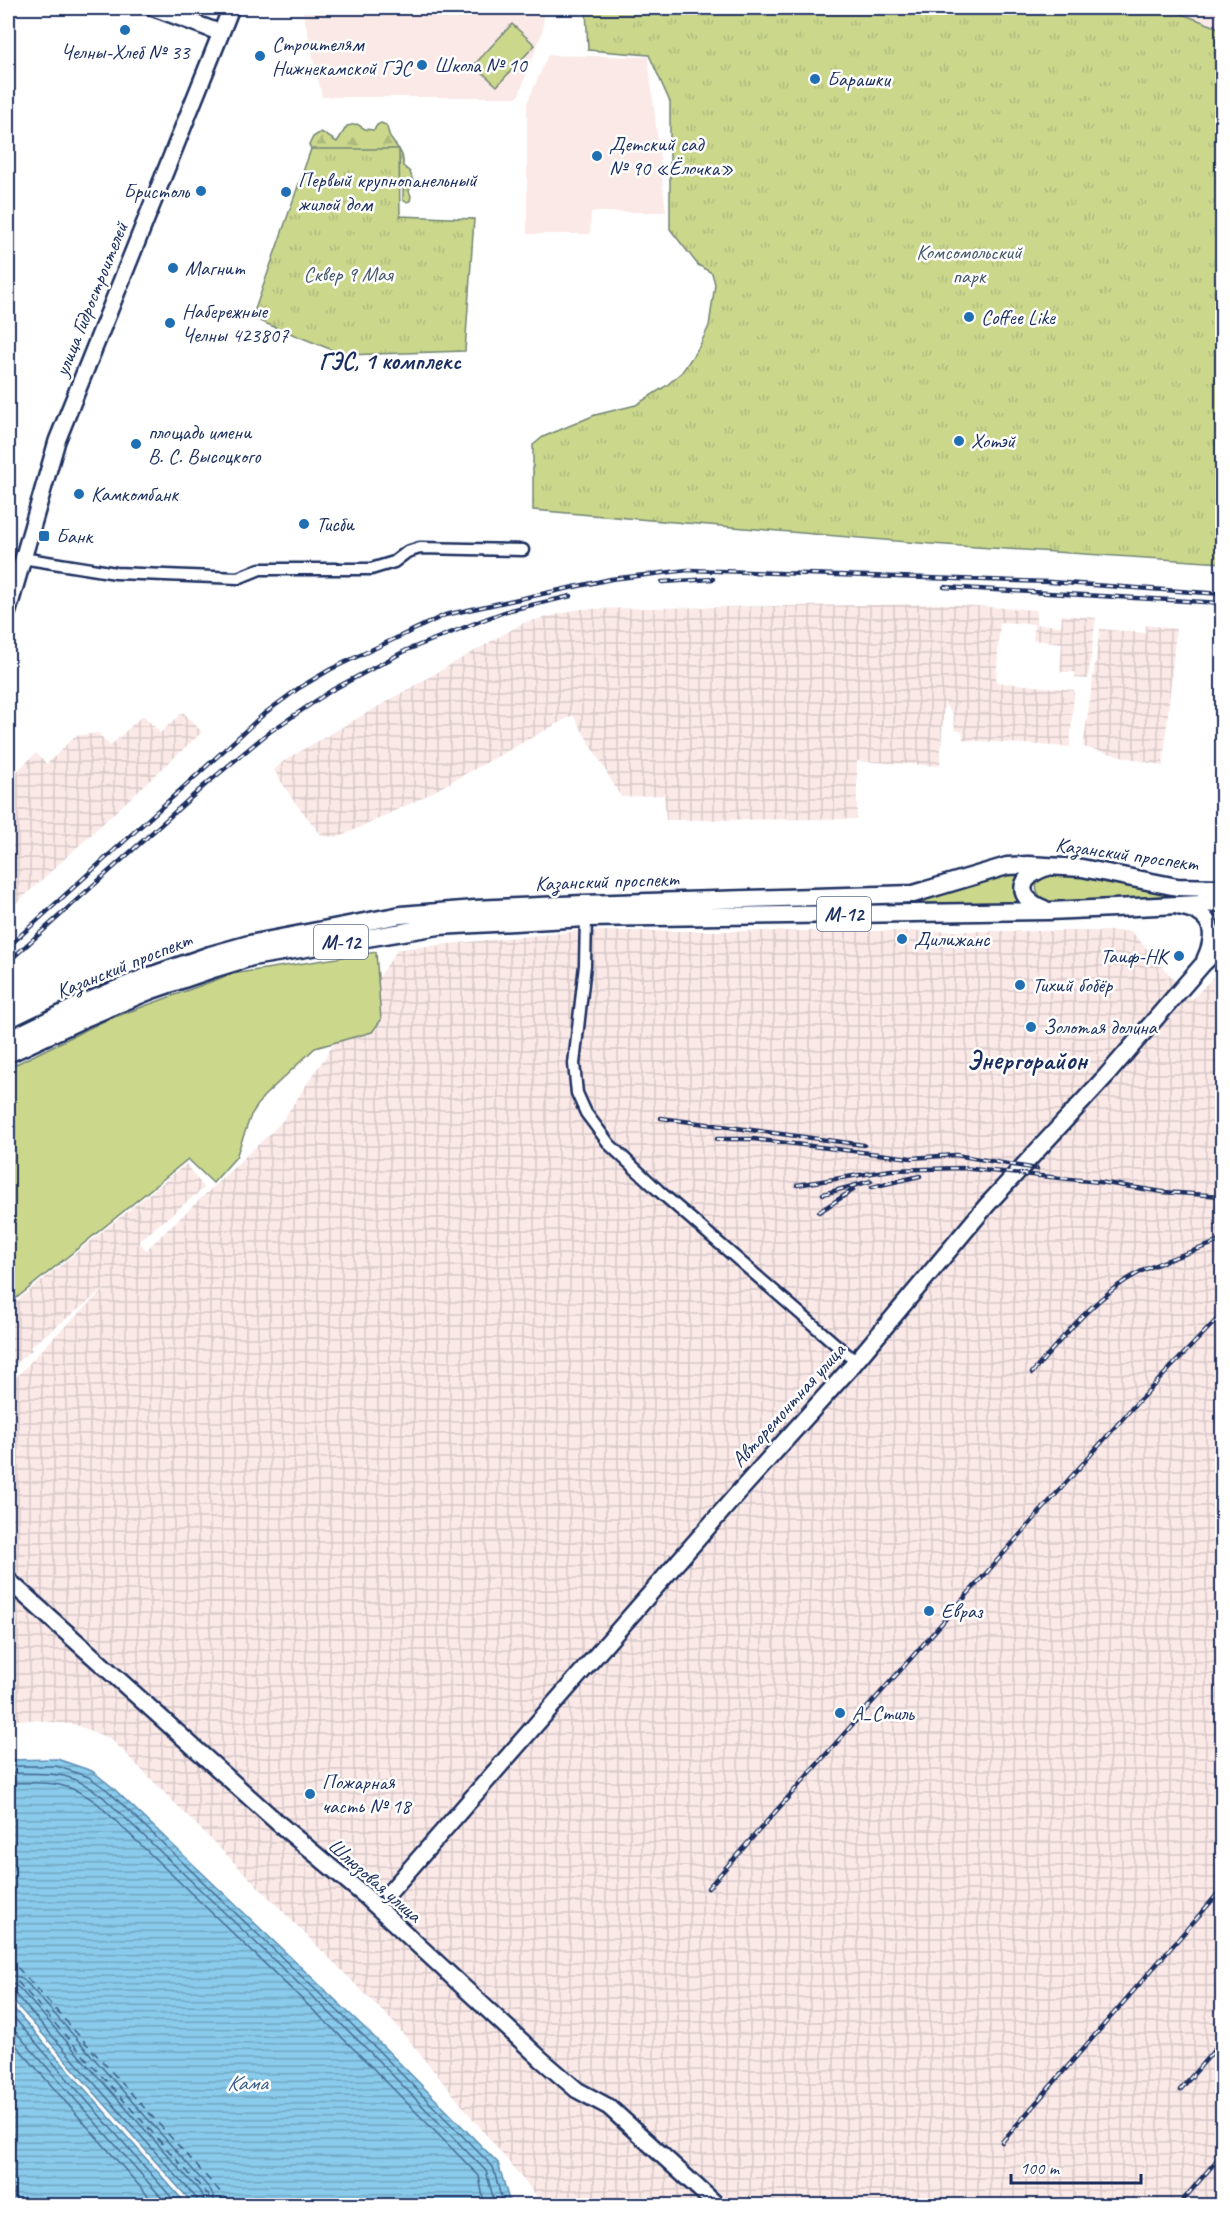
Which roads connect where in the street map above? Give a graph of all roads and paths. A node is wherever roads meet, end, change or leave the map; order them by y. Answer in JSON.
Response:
{"nodes":[{"id":1,"x":154,"y":8,"type":"edge"},
{"id":2,"x":231,"y":8,"type":"edge"},
{"id":3,"x":220,"y":33,"type":"junction"},
{"id":4,"x":523,"y":550,"type":"dead end"},
{"id":5,"x":22,"y":558,"type":"junction"},
{"id":6,"x":8,"y":612,"type":"edge"},
{"id":7,"x":1055,"y":865,"type":"junction"},
{"id":8,"x":1222,"y":888,"type":"edge"},
{"id":9,"x":1222,"y":903,"type":"edge"},
{"id":10,"x":1174,"y":906,"type":"junction"},
{"id":11,"x":1049,"y":911,"type":"junction"},
{"id":12,"x":476,"y":916,"type":"junction"},
{"id":13,"x":586,"y":918,"type":"junction"},
{"id":14,"x":437,"y":919,"type":"junction"},
{"id":15,"x":1222,"y":945,"type":"edge"},
{"id":16,"x":1202,"y":964,"type":"junction"},
{"id":17,"x":8,"y":1040,"type":"edge"},
{"id":18,"x":8,"y":1054,"type":"edge"},
{"id":19,"x":856,"y":1362,"type":"junction"},
{"id":20,"x":8,"y":1580,"type":"edge"},
{"id":21,"x":388,"y":1894,"type":"junction"},
{"id":22,"x":364,"y":1896,"type":"junction"},
{"id":23,"x":391,"y":1921,"type":"junction"},
{"id":24,"x":718,"y":2205,"type":"edge"}],
"edges":[{"from":1,"to":3,"type":"street"},
{"from":2,"to":3,"type":"street","name":"улица Гидростроителей"},
{"from":3,"to":5,"type":"street","name":"улица Гидростроителей"},
{"from":4,"to":5,"type":"street"},
{"from":5,"to":6,"type":"street","name":"улица Гидростроителей"},
{"from":7,"to":8,"type":"main road","name":"Казанский проспект","number":"М-12"},
{"from":7,"to":11,"type":"main road"},
{"from":7,"to":12,"type":"main road","name":"Казанский проспект","number":"М-12"},
{"from":9,"to":10,"type":"main road","name":"Казанский проспект","number":"М-12"},
{"from":10,"to":11,"type":"main road","name":"Казанский проспект","number":"М-12"},
{"from":10,"to":16,"type":"street"},
{"from":11,"to":13,"type":"main road","name":"Казанский проспект","number":"М-12"},
{"from":12,"to":13,"type":"main road","name":"Казанский проспект","number":"М-12"},
{"from":12,"to":14,"type":"main road","name":"Казанский проспект","number":"М-12"},
{"from":13,"to":19,"type":"street"},
{"from":14,"to":17,"type":"main road","name":"Казанский проспект","number":"М-12"},
{"from":14,"to":18,"type":"main road","name":"Казанский проспект","number":"М-12"},
{"from":15,"to":16,"type":"street","name":"Авторемонтная улица"},
{"from":16,"to":19,"type":"street","name":"Авторемонтная улица"},
{"from":19,"to":21,"type":"street","name":"Авторемонтная улица"},
{"from":20,"to":22,"type":"street","name":"Шлюзовая улица"},
{"from":21,"to":22,"type":"street"},
{"from":21,"to":23,"type":"street"},
{"from":22,"to":23,"type":"street","name":"Шлюзовая улица"},
{"from":23,"to":24,"type":"street","name":"Шлюзовая улица"}]}
